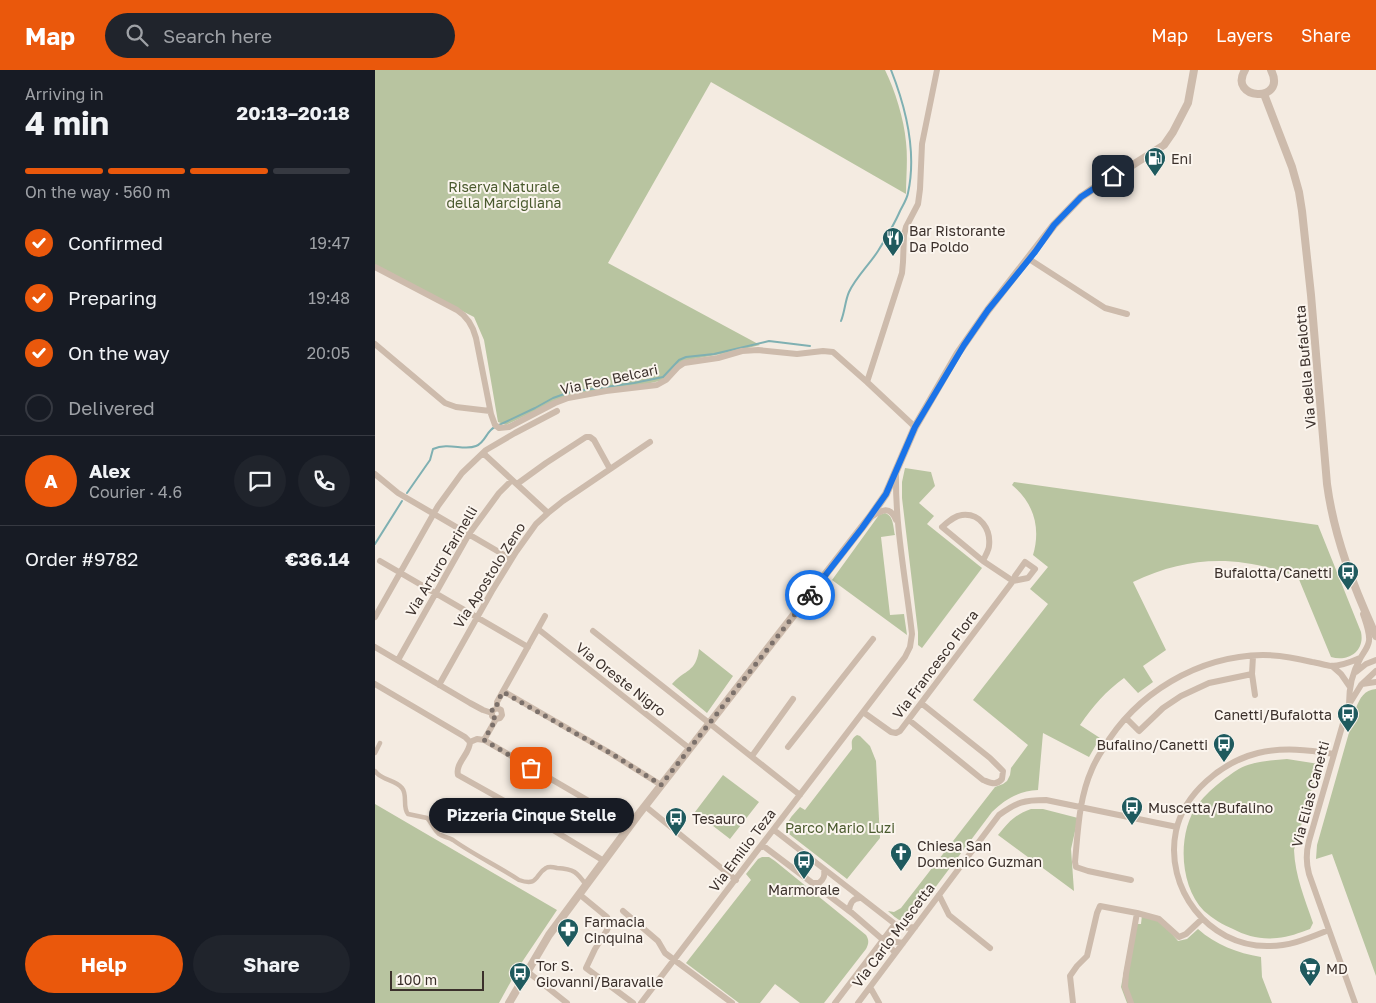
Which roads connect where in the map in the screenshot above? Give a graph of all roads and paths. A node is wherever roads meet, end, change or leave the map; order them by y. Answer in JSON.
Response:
{"nodes":[{"id":1,"x":1194,"y":70,"type":"edge"},
{"id":2,"x":1245,"y":70,"type":"edge"},
{"id":3,"x":1272,"y":70,"type":"edge"},
{"id":4,"x":935,"y":72,"type":"edge"},
{"id":5,"x":1264,"y":94,"type":"junction"},
{"id":6,"x":1029,"y":259,"type":"junction"},
{"id":7,"x":375,"y":267,"type":"edge"},
{"id":8,"x":1127,"y":314,"type":"dead end"},
{"id":9,"x":375,"y":344,"type":"edge"},
{"id":10,"x":867,"y":382,"type":"junction"},
{"id":11,"x":490,"y":411,"type":"junction"},
{"id":12,"x":557,"y":411,"type":"dead end"},
{"id":13,"x":511,"y":426,"type":"junction"},
{"id":14,"x":915,"y":427,"type":"junction"},
{"id":15,"x":515,"y":433,"type":"junction"},
{"id":16,"x":651,"y":442,"type":"dead end"},
{"id":17,"x":483,"y":453,"type":"junction"},
{"id":18,"x":610,"y":469,"type":"junction"},
{"id":19,"x":896,"y":469,"type":"junction"},
{"id":20,"x":375,"y":474,"type":"edge"},
{"id":21,"x":515,"y":482,"type":"junction"},
{"id":22,"x":434,"y":513,"type":"junction"},
{"id":23,"x":548,"y":513,"type":"junction"},
{"id":24,"x":870,"y":517,"type":"junction"},
{"id":25,"x":898,"y":523,"type":"junction"},
{"id":26,"x":469,"y":534,"type":"junction"},
{"id":27,"x":511,"y":559,"type":"junction"},
{"id":28,"x":380,"y":560,"type":"dead end"},
{"id":29,"x":983,"y":560,"type":"junction"},
{"id":30,"x":400,"y":572,"type":"junction"},
{"id":31,"x":436,"y":593,"type":"junction"},
{"id":32,"x":1359,"y":598,"type":"junction"},
{"id":33,"x":545,"y":616,"type":"dead end"},
{"id":34,"x":375,"y":617,"type":"edge"},
{"id":35,"x":477,"y":617,"type":"junction"},
{"id":36,"x":538,"y":629,"type":"junction"},
{"id":37,"x":593,"y":631,"type":"dead end"},
{"id":38,"x":1376,"y":636,"type":"edge"},
{"id":39,"x":873,"y":639,"type":"dead end"},
{"id":40,"x":375,"y":647,"type":"edge"},
{"id":41,"x":527,"y":647,"type":"junction"},
{"id":42,"x":1253,"y":656,"type":"junction"},
{"id":43,"x":1360,"y":658,"type":"junction"},
{"id":44,"x":398,"y":660,"type":"junction"},
{"id":45,"x":1376,"y":660,"type":"edge"},
{"id":46,"x":1332,"y":666,"type":"junction"},
{"id":47,"x":1376,"y":671,"type":"edge"},
{"id":48,"x":1252,"y":674,"type":"junction"},
{"id":49,"x":1353,"y":676,"type":"junction"},
{"id":50,"x":1376,"y":682,"type":"edge"},
{"id":51,"x":375,"y":684,"type":"edge"},
{"id":52,"x":439,"y":685,"type":"junction"},
{"id":53,"x":1361,"y":685,"type":"junction"},
{"id":54,"x":1350,"y":686,"type":"junction"},
{"id":55,"x":503,"y":692,"type":"junction"},
{"id":56,"x":1255,"y":695,"type":"dead end"},
{"id":57,"x":793,"y":699,"type":"dead end"},
{"id":58,"x":921,"y":703,"type":"junction"},
{"id":59,"x":1349,"y":706,"type":"junction"},
{"id":60,"x":494,"y":710,"type":"junction"},
{"id":61,"x":863,"y":712,"type":"junction"},
{"id":62,"x":1126,"y":718,"type":"junction"},
{"id":63,"x":909,"y":720,"type":"junction"},
{"id":64,"x":709,"y":723,"type":"junction"},
{"id":65,"x":484,"y":740,"type":"junction"},
{"id":66,"x":470,"y":742,"type":"junction"},
{"id":67,"x":380,"y":743,"type":"dead end"},
{"id":68,"x":788,"y":747,"type":"dead end"},
{"id":69,"x":689,"y":748,"type":"junction"},
{"id":70,"x":375,"y":753,"type":"edge"},
{"id":71,"x":1333,"y":754,"type":"junction"},
{"id":72,"x":752,"y":756,"type":"junction"},
{"id":73,"x":375,"y":771,"type":"edge"},
{"id":74,"x":661,"y":785,"type":"junction"},
{"id":75,"x":800,"y":795,"type":"junction"},
{"id":76,"x":645,"y":806,"type":"junction"},
{"id":77,"x":1080,"y":807,"type":"junction"},
{"id":78,"x":630,"y":825,"type":"junction"},
{"id":79,"x":1177,"y":828,"type":"junction"},
{"id":80,"x":774,"y":830,"type":"junction"},
{"id":81,"x":762,"y":845,"type":"junction"},
{"id":82,"x":604,"y":861,"type":"junction"},
{"id":83,"x":824,"y":869,"type":"junction"},
{"id":84,"x":736,"y":880,"type":"junction"},
{"id":85,"x":1131,"y":880,"type":"dead end"},
{"id":86,"x":812,"y":883,"type":"junction"},
{"id":87,"x":586,"y":885,"type":"junction"},
{"id":88,"x":579,"y":894,"type":"junction"},
{"id":89,"x":939,"y":894,"type":"junction"},
{"id":90,"x":860,"y":898,"type":"junction"},
{"id":91,"x":623,"y":911,"type":"dead end"},
{"id":92,"x":849,"y":911,"type":"junction"},
{"id":93,"x":1137,"y":913,"type":"junction"},
{"id":94,"x":1202,"y":919,"type":"junction"},
{"id":95,"x":895,"y":924,"type":"junction"},
{"id":96,"x":915,"y":927,"type":"junction"},
{"id":97,"x":1329,"y":930,"type":"junction"},
{"id":98,"x":882,"y":940,"type":"junction"},
{"id":99,"x":903,"y":942,"type":"junction"},
{"id":100,"x":990,"y":948,"type":"dead end"},
{"id":101,"x":895,"y":953,"type":"junction"},
{"id":102,"x":674,"y":959,"type":"junction"},
{"id":103,"x":528,"y":972,"type":"junction"},
{"id":104,"x":870,"y":987,"type":"junction"},
{"id":105,"x":509,"y":1003,"type":"edge"},
{"id":106,"x":567,"y":1003,"type":"edge"},
{"id":107,"x":633,"y":1003,"type":"edge"},
{"id":108,"x":641,"y":1003,"type":"edge"},
{"id":109,"x":731,"y":1003,"type":"edge"},
{"id":110,"x":835,"y":1003,"type":"edge"},
{"id":111,"x":858,"y":1003,"type":"edge"},
{"id":112,"x":879,"y":1003,"type":"edge"},
{"id":113,"x":1073,"y":1003,"type":"edge"},
{"id":114,"x":1131,"y":1003,"type":"edge"},
{"id":115,"x":1355,"y":1003,"type":"edge"}],
"edges":[{"from":1,"to":6,"type":"street"},
{"from":2,"to":5,"type":"street"},
{"from":3,"to":5,"type":"street"},
{"from":4,"to":10,"type":"street"},
{"from":5,"to":32,"type":"street","name":"Via della Bufalotta"},
{"from":6,"to":8,"type":"street"},
{"from":6,"to":14,"type":"street"},
{"from":7,"to":11,"type":"street"},
{"from":9,"to":11,"type":"street"},
{"from":10,"to":13,"type":"street","name":"Via Feo Belcari"},
{"from":10,"to":14,"type":"street","name":"Via Feo Belcari"},
{"from":11,"to":13,"type":"street"},
{"from":12,"to":15,"type":"street"},
{"from":13,"to":15,"type":"street"},
{"from":14,"to":19,"type":"street"},
{"from":15,"to":17,"type":"street"},
{"from":16,"to":18,"type":"street","name":"Via Apostolo Zeno"},
{"from":17,"to":21,"type":"street"},
{"from":17,"to":22,"type":"street"},
{"from":18,"to":21,"type":"street","name":"Via Arturo Farinelli"},
{"from":18,"to":23,"type":"street","name":"Via Apostolo Zeno"},
{"from":19,"to":24,"type":"street"},
{"from":19,"to":25,"type":"street","name":"Via Francesco Flora"},
{"from":20,"to":22,"type":"street"},
{"from":21,"to":23,"type":"street"},
{"from":21,"to":26,"type":"street","name":"Via Arturo Farinelli"},
{"from":22,"to":26,"type":"street"},
{"from":22,"to":30,"type":"street"},
{"from":23,"to":27,"type":"street","name":"Via Apostolo Zeno"},
{"from":24,"to":25,"type":"street"},
{"from":24,"to":64,"type":"street"},
{"from":25,"to":61,"type":"street","name":"Via Francesco Flora"},
{"from":26,"to":27,"type":"street"},
{"from":26,"to":31,"type":"street","name":"Via Arturo Farinelli"},
{"from":27,"to":35,"type":"street","name":"Via Apostolo Zeno"},
{"from":28,"to":30,"type":"street"},
{"from":29,"to":29,"type":"street"},
{"from":29,"to":58,"type":"street","name":"Via Francesco Flora"},
{"from":30,"to":31,"type":"street"},
{"from":30,"to":34,"type":"street"},
{"from":31,"to":35,"type":"street"},
{"from":31,"to":44,"type":"street","name":"Via Arturo Farinelli"},
{"from":32,"to":38,"type":"street","name":"Via della Bufalotta"},
{"from":32,"to":43,"type":"street"},
{"from":33,"to":36,"type":"street"},
{"from":35,"to":41,"type":"street"},
{"from":35,"to":52,"type":"street","name":"Via Apostolo Zeno"},
{"from":36,"to":41,"type":"street"},
{"from":36,"to":69,"type":"street","name":"Via Oreste Nigro"},
{"from":37,"to":64,"type":"street"},
{"from":39,"to":68,"type":"street"},
{"from":40,"to":44,"type":"street"},
{"from":41,"to":55,"type":"street"},
{"from":42,"to":46,"type":"street"},
{"from":42,"to":48,"type":"street"},
{"from":42,"to":62,"type":"street"},
{"from":43,"to":46,"type":"street"},
{"from":43,"to":49,"type":"street"},
{"from":44,"to":52,"type":"street"},
{"from":45,"to":49,"type":"street"},
{"from":46,"to":54,"type":"street"},
{"from":47,"to":53,"type":"street"},
{"from":48,"to":56,"type":"street"},
{"from":48,"to":62,"type":"street"},
{"from":49,"to":54,"type":"street"},
{"from":50,"to":53,"type":"street"},
{"from":51,"to":66,"type":"street"},
{"from":52,"to":60,"type":"street"},
{"from":53,"to":59,"type":"street"},
{"from":54,"to":59,"type":"street"},
{"from":55,"to":60,"type":"street"},
{"from":55,"to":74,"type":"street"},
{"from":57,"to":72,"type":"street"},
{"from":58,"to":63,"type":"street","name":"Via Francesco Flora"},
{"from":58,"to":63,"type":"street"},
{"from":59,"to":71,"type":"street","name":"Via Elias Canetti"},
{"from":60,"to":65,"type":"street"},
{"from":61,"to":63,"type":"street","name":"Via Francesco Flora"},
{"from":61,"to":75,"type":"street","name":"Via Emilio Teza"},
{"from":62,"to":77,"type":"street"},
{"from":64,"to":69,"type":"street"},
{"from":64,"to":72,"type":"street"},
{"from":65,"to":66,"type":"street"},
{"from":65,"to":78,"type":"street"},
{"from":66,"to":82,"type":"street"},
{"from":67,"to":70,"type":"street"},
{"from":69,"to":74,"type":"street"},
{"from":71,"to":79,"type":"street"},
{"from":71,"to":97,"type":"street","name":"Via Elias Canetti"},
{"from":72,"to":75,"type":"street"},
{"from":73,"to":87,"type":"street"},
{"from":74,"to":76,"type":"street"},
{"from":75,"to":80,"type":"street","name":"Via Emilio Teza"},
{"from":76,"to":78,"type":"street"},
{"from":76,"to":84,"type":"street"},
{"from":77,"to":79,"type":"street","name":"Via Carlo Muscetta"},
{"from":77,"to":85,"type":"street"},
{"from":77,"to":89,"type":"street","name":"Via Carlo Muscetta"},
{"from":78,"to":82,"type":"street"},
{"from":79,"to":94,"type":"street"},
{"from":80,"to":81,"type":"street","name":"Via Emilio Teza"},
{"from":80,"to":83,"type":"street"},
{"from":81,"to":84,"type":"street","name":"Via Emilio Teza"},
{"from":81,"to":86,"type":"street"},
{"from":82,"to":87,"type":"street"},
{"from":83,"to":86,"type":"street"},
{"from":83,"to":90,"type":"street"},
{"from":84,"to":102,"type":"street","name":"Via Emilio Teza"},
{"from":86,"to":92,"type":"street"},
{"from":87,"to":88,"type":"street"},
{"from":88,"to":103,"type":"street"},
{"from":88,"to":107,"type":"street"},
{"from":89,"to":96,"type":"street","name":"Via Carlo Muscetta"},
{"from":89,"to":100,"type":"street"},
{"from":90,"to":92,"type":"street"},
{"from":90,"to":95,"type":"street"},
{"from":91,"to":102,"type":"street"},
{"from":92,"to":98,"type":"street"},
{"from":93,"to":94,"type":"street"},
{"from":93,"to":113,"type":"street"},
{"from":93,"to":114,"type":"street"},
{"from":94,"to":97,"type":"street"},
{"from":95,"to":96,"type":"street"},
{"from":95,"to":98,"type":"street"},
{"from":95,"to":99,"type":"street"},
{"from":96,"to":99,"type":"street","name":"Via Carlo Muscetta"},
{"from":97,"to":115,"type":"street","name":"Via Elias Canetti"},
{"from":98,"to":99,"type":"street"},
{"from":98,"to":101,"type":"street"},
{"from":98,"to":110,"type":"street"},
{"from":99,"to":101,"type":"street","name":"Via Carlo Muscetta"},
{"from":101,"to":104,"type":"street","name":"Via Carlo Muscetta"},
{"from":102,"to":108,"type":"street","name":"Via Emilio Teza"},
{"from":102,"to":109,"type":"street"},
{"from":103,"to":105,"type":"street"},
{"from":103,"to":106,"type":"street"},
{"from":104,"to":111,"type":"street","name":"Via Carlo Muscetta"},
{"from":104,"to":112,"type":"street"}]}
